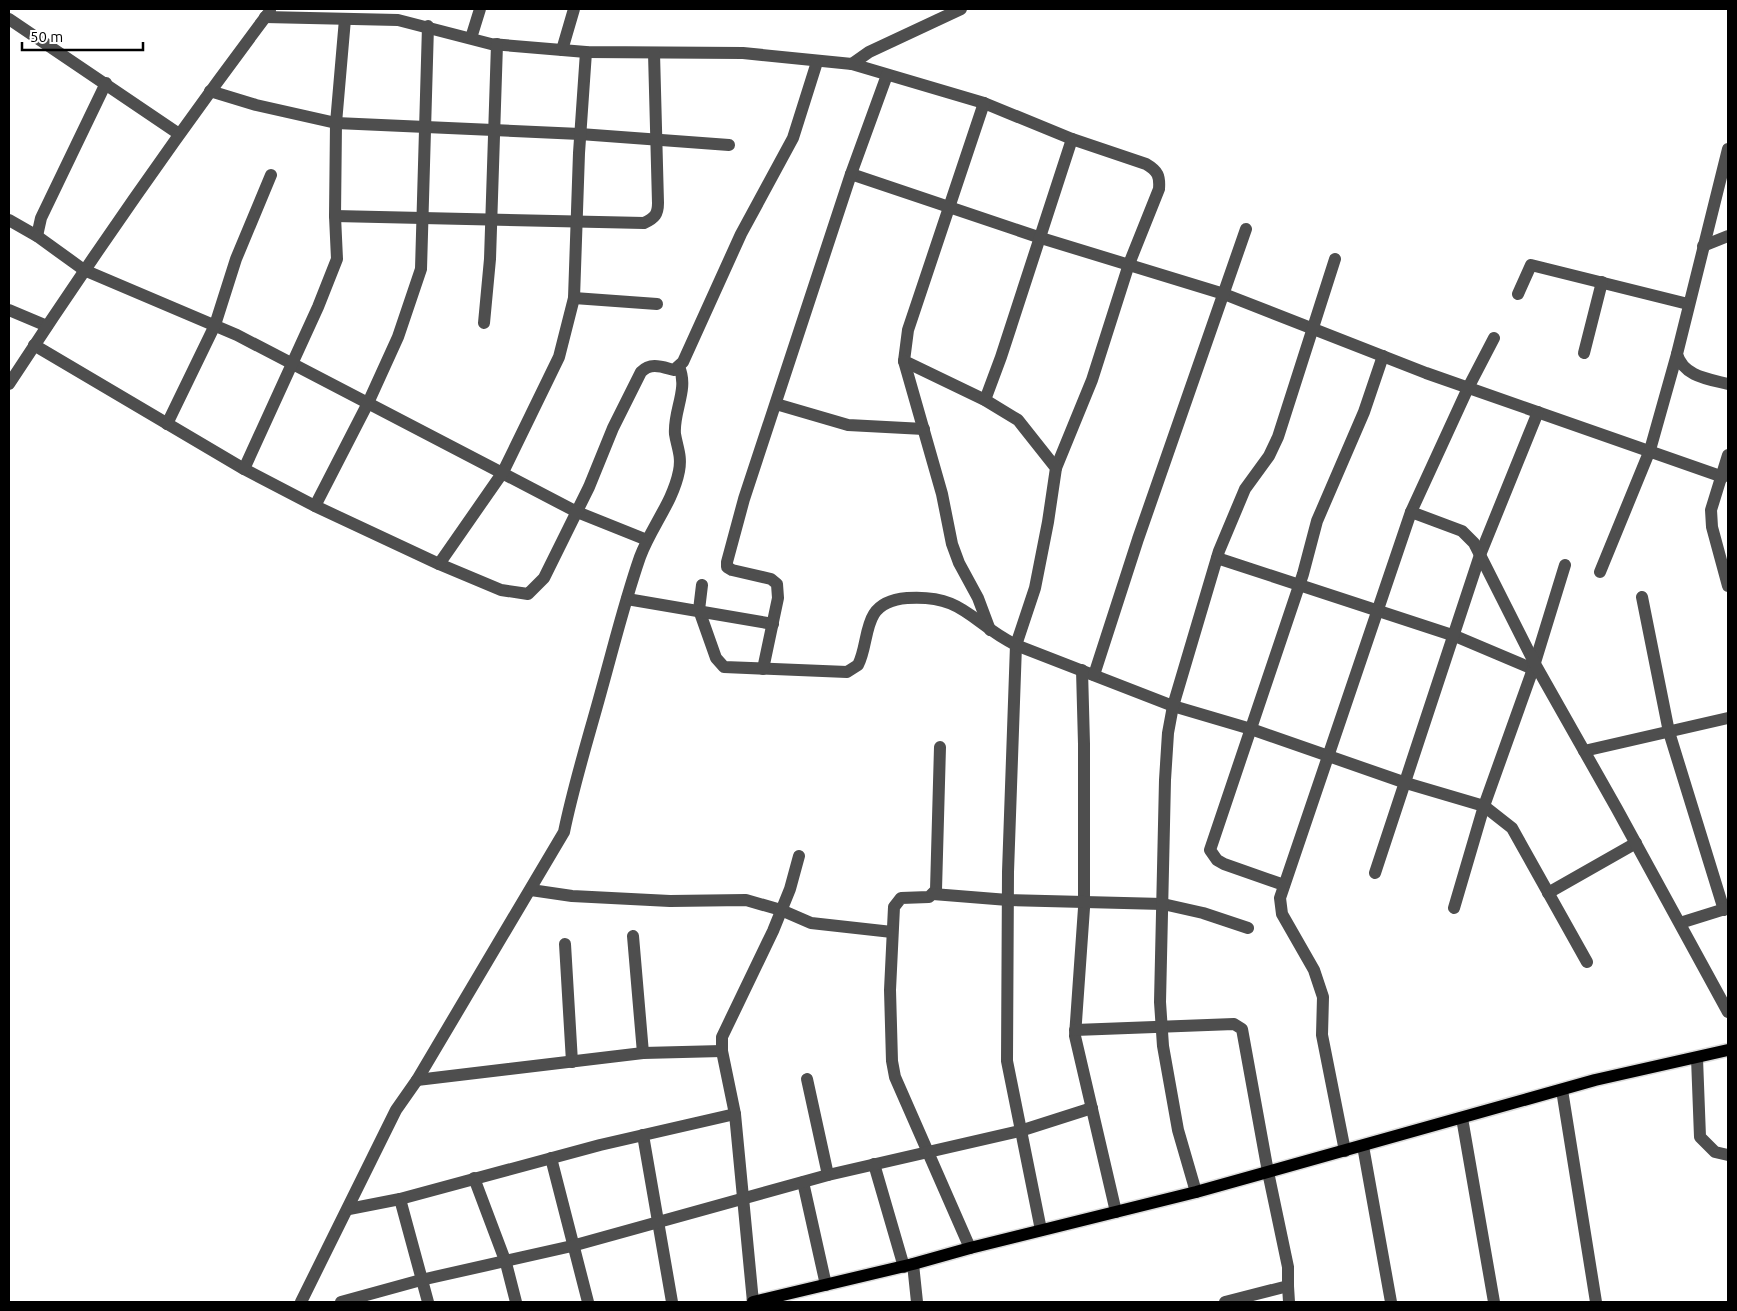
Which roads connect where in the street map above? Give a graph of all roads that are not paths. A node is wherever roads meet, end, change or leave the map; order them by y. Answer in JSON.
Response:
{"nodes":[{"id":1,"x":407,"y":9,"type":"edge"},
{"id":2,"x":480,"y":9,"type":"edge"},
{"id":3,"x":574,"y":9,"type":"edge"},
{"id":4,"x":961,"y":9,"type":"edge"},
{"id":5,"x":268,"y":13,"type":"edge"},
{"id":6,"x":9,"y":19,"type":"edge"},
{"id":7,"x":345,"y":19,"type":"junction"},
{"id":8,"x":398,"y":20,"type":"junction"},
{"id":9,"x":428,"y":26,"type":"junction"},
{"id":10,"x":470,"y":38,"type":"junction"},
{"id":11,"x":497,"y":44,"type":"junction"},
{"id":12,"x":562,"y":50,"type":"junction"},
{"id":13,"x":586,"y":52,"type":"junction"},
{"id":14,"x":654,"y":53,"type":"junction"},
{"id":15,"x":818,"y":62,"type":"junction"},
{"id":16,"x":852,"y":64,"type":"junction"},
{"id":17,"x":887,"y":75,"type":"junction"},
{"id":18,"x":106,"y":83,"type":"junction"},
{"id":19,"x":210,"y":91,"type":"junction"},
{"id":20,"x":984,"y":103,"type":"junction"},
{"id":21,"x":336,"y":123,"type":"junction"},
{"id":22,"x":426,"y":126,"type":"junction"},
{"id":23,"x":494,"y":130,"type":"junction"},
{"id":24,"x":179,"y":134,"type":"junction"},
{"id":25,"x":580,"y":134,"type":"junction"},
{"id":26,"x":1072,"y":139,"type":"junction"},
{"id":27,"x":656,"y":141,"type":"junction"},
{"id":28,"x":729,"y":145,"type":"dead end"},
{"id":29,"x":1728,"y":149,"type":"edge"},
{"id":30,"x":851,"y":174,"type":"junction"},
{"id":31,"x":271,"y":175,"type":"dead end"},
{"id":32,"x":949,"y":207,"type":"junction"},
{"id":33,"x":335,"y":216,"type":"junction"},
{"id":34,"x":423,"y":216,"type":"junction"},
{"id":35,"x":491,"y":218,"type":"junction"},
{"id":36,"x":9,"y":220,"type":"edge"},
{"id":37,"x":577,"y":221,"type":"junction"},
{"id":38,"x":1246,"y":229,"type":"dead end"},
{"id":39,"x":37,"y":236,"type":"junction"},
{"id":40,"x":1728,"y":236,"type":"edge"},
{"id":41,"x":1040,"y":238,"type":"junction"},
{"id":42,"x":1703,"y":246,"type":"junction"},
{"id":43,"x":1335,"y":259,"type":"dead end"},
{"id":44,"x":1128,"y":264,"type":"junction"},
{"id":45,"x":84,"y":270,"type":"junction"},
{"id":46,"x":1602,"y":282,"type":"junction"},
{"id":47,"x":1224,"y":294,"type":"junction"},
{"id":48,"x":1518,"y":294,"type":"dead end"},
{"id":49,"x":574,"y":298,"type":"junction"},
{"id":50,"x":657,"y":304,"type":"dead end"},
{"id":51,"x":1688,"y":304,"type":"junction"},
{"id":52,"x":9,"y":310,"type":"edge"},
{"id":53,"x":484,"y":323,"type":"dead end"},
{"id":54,"x":215,"y":325,"type":"junction"},
{"id":55,"x":47,"y":326,"type":"junction"},
{"id":56,"x":1313,"y":328,"type":"junction"},
{"id":57,"x":1494,"y":338,"type":"dead end"},
{"id":58,"x":34,"y":346,"type":"junction"},
{"id":59,"x":1584,"y":353,"type":"dead end"},
{"id":60,"x":1677,"y":354,"type":"junction"},
{"id":61,"x":1383,"y":356,"type":"junction"},
{"id":62,"x":904,"y":361,"type":"junction"},
{"id":63,"x":292,"y":362,"type":"junction"},
{"id":64,"x":679,"y":367,"type":"junction"},
{"id":65,"x":9,"y":384,"type":"edge"},
{"id":66,"x":1728,"y":384,"type":"edge"},
{"id":67,"x":1468,"y":388,"type":"junction"},
{"id":68,"x":985,"y":400,"type":"junction"},
{"id":69,"x":368,"y":403,"type":"junction"},
{"id":70,"x":776,"y":404,"type":"junction"},
{"id":71,"x":1538,"y":412,"type":"junction"},
{"id":72,"x":167,"y":424,"type":"junction"},
{"id":73,"x":924,"y":428,"type":"junction"},
{"id":74,"x":1650,"y":450,"type":"junction"},
{"id":75,"x":1728,"y":455,"type":"edge"},
{"id":76,"x":1056,"y":468,"type":"junction"},
{"id":77,"x":244,"y":470,"type":"junction"},
{"id":78,"x":503,"y":472,"type":"junction"},
{"id":79,"x":1723,"y":477,"type":"junction"},
{"id":80,"x":315,"y":506,"type":"junction"},
{"id":81,"x":577,"y":512,"type":"junction"},
{"id":82,"x":1411,"y":512,"type":"junction"},
{"id":83,"x":647,"y":540,"type":"junction"},
{"id":84,"x":1480,"y":555,"type":"junction"},
{"id":85,"x":1217,"y":558,"type":"junction"},
{"id":86,"x":439,"y":564,"type":"junction"},
{"id":87,"x":1565,"y":565,"type":"dead end"},
{"id":88,"x":1600,"y":572,"type":"dead end"},
{"id":89,"x":702,"y":584,"type":"dead end"},
{"id":90,"x":1299,"y":586,"type":"junction"},
{"id":91,"x":1728,"y":586,"type":"edge"},
{"id":92,"x":1642,"y":597,"type":"dead end"},
{"id":93,"x":627,"y":599,"type":"junction"},
{"id":94,"x":700,"y":610,"type":"junction"},
{"id":95,"x":1376,"y":610,"type":"junction"},
{"id":96,"x":773,"y":624,"type":"junction"},
{"id":97,"x":990,"y":630,"type":"junction"},
{"id":98,"x":1455,"y":636,"type":"junction"},
{"id":99,"x":1016,"y":645,"type":"junction"},
{"id":100,"x":1534,"y":667,"type":"junction"},
{"id":101,"x":762,"y":669,"type":"junction"},
{"id":102,"x":1082,"y":670,"type":"junction"},
{"id":103,"x":1094,"y":675,"type":"junction"},
{"id":104,"x":1173,"y":706,"type":"junction"},
{"id":105,"x":1728,"y":718,"type":"edge"},
{"id":106,"x":1251,"y":729,"type":"junction"},
{"id":107,"x":1669,"y":732,"type":"junction"},
{"id":108,"x":940,"y":747,"type":"dead end"},
{"id":109,"x":1584,"y":751,"type":"junction"},
{"id":110,"x":1327,"y":755,"type":"junction"},
{"id":111,"x":1406,"y":783,"type":"junction"},
{"id":112,"x":1484,"y":806,"type":"junction"},
{"id":113,"x":1636,"y":843,"type":"junction"},
{"id":114,"x":799,"y":856,"type":"dead end"},
{"id":115,"x":1376,"y":873,"type":"dead end"},
{"id":116,"x":1284,"y":885,"type":"junction"},
{"id":117,"x":530,"y":890,"type":"junction"},
{"id":118,"x":1548,"y":893,"type":"junction"},
{"id":119,"x":933,"y":894,"type":"junction"},
{"id":120,"x":1008,"y":900,"type":"junction"},
{"id":121,"x":1084,"y":900,"type":"junction"},
{"id":122,"x":1163,"y":904,"type":"junction"},
{"id":123,"x":1454,"y":908,"type":"dead end"},
{"id":124,"x":1726,"y":909,"type":"edge"},
{"id":125,"x":781,"y":910,"type":"junction"},
{"id":126,"x":1680,"y":923,"type":"junction"},
{"id":127,"x":1248,"y":928,"type":"dead end"},
{"id":128,"x":892,"y":932,"type":"junction"},
{"id":129,"x":633,"y":936,"type":"dead end"},
{"id":130,"x":564,"y":944,"type":"dead end"},
{"id":131,"x":1586,"y":962,"type":"dead end"},
{"id":132,"x":1728,"y":1012,"type":"edge"},
{"id":133,"x":1162,"y":1028,"type":"junction"},
{"id":134,"x":1075,"y":1030,"type":"junction"},
{"id":135,"x":722,"y":1050,"type":"junction"},
{"id":136,"x":1728,"y":1050,"type":"edge"},
{"id":137,"x":643,"y":1053,"type":"junction"},
{"id":138,"x":1697,"y":1058,"type":"junction"},
{"id":139,"x":572,"y":1062,"type":"junction"},
{"id":140,"x":807,"y":1079,"type":"dead end"},
{"id":141,"x":417,"y":1080,"type":"junction"},
{"id":142,"x":1562,"y":1090,"type":"junction"},
{"id":143,"x":1092,"y":1108,"type":"junction"},
{"id":144,"x":735,"y":1114,"type":"junction"},
{"id":145,"x":1462,"y":1118,"type":"junction"},
{"id":146,"x":1020,"y":1131,"type":"junction"},
{"id":147,"x":643,"y":1135,"type":"junction"},
{"id":148,"x":1363,"y":1146,"type":"junction"},
{"id":149,"x":1345,"y":1151,"type":"junction"},
{"id":150,"x":926,"y":1152,"type":"junction"},
{"id":151,"x":1728,"y":1154,"type":"edge"},
{"id":152,"x":551,"y":1158,"type":"junction"},
{"id":153,"x":874,"y":1164,"type":"junction"},
{"id":154,"x":1268,"y":1172,"type":"junction"},
{"id":155,"x":828,"y":1175,"type":"junction"},
{"id":156,"x":474,"y":1178,"type":"junction"},
{"id":157,"x":802,"y":1182,"type":"junction"},
{"id":158,"x":1196,"y":1192,"type":"junction"},
{"id":159,"x":400,"y":1199,"type":"junction"},
{"id":160,"x":743,"y":1199,"type":"junction"},
{"id":161,"x":349,"y":1209,"type":"junction"},
{"id":162,"x":1116,"y":1212,"type":"junction"},
{"id":163,"x":658,"y":1223,"type":"junction"},
{"id":164,"x":1041,"y":1230,"type":"junction"},
{"id":165,"x":572,"y":1246,"type":"junction"},
{"id":166,"x":970,"y":1248,"type":"junction"},
{"id":167,"x":506,"y":1263,"type":"junction"},
{"id":168,"x":908,"y":1266,"type":"junction"},
{"id":169,"x":421,"y":1280,"type":"junction"},
{"id":170,"x":826,"y":1285,"type":"junction"},
{"id":171,"x":1288,"y":1286,"type":"junction"},
{"id":172,"x":349,"y":1301,"type":"edge"},
{"id":173,"x":301,"y":1302,"type":"edge"},
{"id":174,"x":428,"y":1302,"type":"edge"},
{"id":175,"x":516,"y":1302,"type":"edge"},
{"id":176,"x":588,"y":1302,"type":"edge"},
{"id":177,"x":672,"y":1302,"type":"edge"},
{"id":178,"x":753,"y":1302,"type":"edge"},
{"id":179,"x":917,"y":1302,"type":"edge"},
{"id":180,"x":1225,"y":1302,"type":"edge"},
{"id":181,"x":1290,"y":1302,"type":"edge"},
{"id":182,"x":1391,"y":1302,"type":"edge"},
{"id":183,"x":1494,"y":1302,"type":"edge"},
{"id":184,"x":1596,"y":1302,"type":"edge"}],
"edges":[{"from":1,"to":8,"type":"street"},
{"from":2,"to":10,"type":"street"},
{"from":3,"to":12,"type":"street"},
{"from":4,"to":16,"type":"street"},
{"from":5,"to":7,"type":"street"},
{"from":5,"to":19,"type":"street"},
{"from":6,"to":18,"type":"street"},
{"from":7,"to":8,"type":"street"},
{"from":7,"to":21,"type":"street"},
{"from":8,"to":9,"type":"street"},
{"from":9,"to":10,"type":"street"},
{"from":9,"to":22,"type":"street"},
{"from":10,"to":11,"type":"street"},
{"from":11,"to":12,"type":"street"},
{"from":11,"to":23,"type":"street"},
{"from":12,"to":13,"type":"street"},
{"from":13,"to":14,"type":"street"},
{"from":13,"to":25,"type":"street"},
{"from":14,"to":15,"type":"street"},
{"from":14,"to":27,"type":"street"},
{"from":15,"to":16,"type":"street"},
{"from":15,"to":64,"type":"street"},
{"from":16,"to":17,"type":"street"},
{"from":17,"to":20,"type":"street"},
{"from":17,"to":30,"type":"street"},
{"from":18,"to":24,"type":"street"},
{"from":18,"to":39,"type":"street"},
{"from":19,"to":21,"type":"street"},
{"from":19,"to":24,"type":"street"},
{"from":20,"to":26,"type":"street"},
{"from":20,"to":32,"type":"street"},
{"from":21,"to":22,"type":"street"},
{"from":21,"to":33,"type":"street"},
{"from":22,"to":23,"type":"street"},
{"from":22,"to":34,"type":"street"},
{"from":23,"to":25,"type":"street"},
{"from":23,"to":35,"type":"street"},
{"from":24,"to":45,"type":"street"},
{"from":25,"to":27,"type":"street"},
{"from":25,"to":37,"type":"street"},
{"from":26,"to":41,"type":"street"},
{"from":26,"to":44,"type":"street"},
{"from":27,"to":28,"type":"street"},
{"from":27,"to":37,"type":"street"},
{"from":29,"to":42,"type":"street"},
{"from":30,"to":32,"type":"street"},
{"from":30,"to":70,"type":"street"},
{"from":31,"to":54,"type":"street"},
{"from":32,"to":41,"type":"street"},
{"from":32,"to":62,"type":"street"},
{"from":33,"to":34,"type":"street"},
{"from":33,"to":63,"type":"street"},
{"from":34,"to":35,"type":"street"},
{"from":34,"to":69,"type":"street"},
{"from":35,"to":37,"type":"street"},
{"from":35,"to":53,"type":"street"},
{"from":36,"to":39,"type":"street"},
{"from":37,"to":49,"type":"street"},
{"from":38,"to":47,"type":"street"},
{"from":39,"to":45,"type":"street"},
{"from":40,"to":42,"type":"street"},
{"from":41,"to":44,"type":"street"},
{"from":41,"to":68,"type":"street"},
{"from":42,"to":51,"type":"street"},
{"from":43,"to":56,"type":"street"},
{"from":44,"to":47,"type":"street"},
{"from":44,"to":76,"type":"street"},
{"from":45,"to":54,"type":"street"},
{"from":45,"to":55,"type":"street"},
{"from":46,"to":48,"type":"street"},
{"from":46,"to":51,"type":"street"},
{"from":46,"to":59,"type":"street"},
{"from":47,"to":56,"type":"street"},
{"from":47,"to":103,"type":"street"},
{"from":49,"to":50,"type":"street"},
{"from":49,"to":78,"type":"street"},
{"from":51,"to":60,"type":"street"},
{"from":52,"to":55,"type":"street"},
{"from":54,"to":63,"type":"street"},
{"from":54,"to":72,"type":"street"},
{"from":55,"to":58,"type":"street"},
{"from":56,"to":61,"type":"street"},
{"from":56,"to":85,"type":"street"},
{"from":57,"to":67,"type":"street"},
{"from":58,"to":65,"type":"street"},
{"from":58,"to":72,"type":"street"},
{"from":60,"to":66,"type":"street"},
{"from":60,"to":74,"type":"street"},
{"from":61,"to":67,"type":"street"},
{"from":61,"to":90,"type":"street"},
{"from":62,"to":68,"type":"street"},
{"from":62,"to":73,"type":"street"},
{"from":63,"to":69,"type":"street"},
{"from":63,"to":77,"type":"street"},
{"from":64,"to":81,"type":"street"},
{"from":64,"to":83,"type":"street"},
{"from":67,"to":71,"type":"street"},
{"from":67,"to":82,"type":"street"},
{"from":68,"to":76,"type":"street"},
{"from":69,"to":78,"type":"street"},
{"from":69,"to":80,"type":"street"},
{"from":70,"to":73,"type":"street"},
{"from":70,"to":96,"type":"street"},
{"from":71,"to":74,"type":"street"},
{"from":71,"to":84,"type":"street"},
{"from":72,"to":77,"type":"street"},
{"from":73,"to":97,"type":"street"},
{"from":74,"to":79,"type":"street"},
{"from":74,"to":88,"type":"street"},
{"from":75,"to":79,"type":"street"},
{"from":76,"to":99,"type":"street"},
{"from":77,"to":80,"type":"street"},
{"from":78,"to":81,"type":"street"},
{"from":78,"to":86,"type":"street"},
{"from":79,"to":91,"type":"street"},
{"from":80,"to":86,"type":"street"},
{"from":81,"to":83,"type":"street"},
{"from":81,"to":86,"type":"street"},
{"from":82,"to":84,"type":"street"},
{"from":82,"to":95,"type":"street"},
{"from":83,"to":93,"type":"street"},
{"from":84,"to":98,"type":"street"},
{"from":84,"to":100,"type":"street"},
{"from":85,"to":90,"type":"street"},
{"from":85,"to":104,"type":"street"},
{"from":87,"to":100,"type":"street"},
{"from":89,"to":94,"type":"street"},
{"from":90,"to":95,"type":"street"},
{"from":90,"to":106,"type":"street"},
{"from":92,"to":107,"type":"street"},
{"from":93,"to":94,"type":"street"},
{"from":93,"to":117,"type":"street"},
{"from":94,"to":96,"type":"street"},
{"from":94,"to":101,"type":"street"},
{"from":95,"to":98,"type":"street"},
{"from":95,"to":110,"type":"street"},
{"from":96,"to":101,"type":"street"},
{"from":97,"to":99,"type":"street"},
{"from":97,"to":101,"type":"street"},
{"from":98,"to":100,"type":"street"},
{"from":98,"to":111,"type":"street"},
{"from":99,"to":102,"type":"street"},
{"from":99,"to":120,"type":"street"},
{"from":100,"to":109,"type":"street"},
{"from":100,"to":112,"type":"street"},
{"from":102,"to":103,"type":"street"},
{"from":102,"to":121,"type":"street"},
{"from":103,"to":104,"type":"street"},
{"from":104,"to":106,"type":"street"},
{"from":104,"to":122,"type":"street"},
{"from":105,"to":107,"type":"street"},
{"from":106,"to":110,"type":"street"},
{"from":106,"to":116,"type":"street"},
{"from":107,"to":109,"type":"street"},
{"from":107,"to":124,"type":"street"},
{"from":108,"to":119,"type":"street"},
{"from":109,"to":113,"type":"street"},
{"from":110,"to":111,"type":"street"},
{"from":110,"to":116,"type":"street"},
{"from":111,"to":112,"type":"street"},
{"from":111,"to":115,"type":"street"},
{"from":112,"to":118,"type":"street"},
{"from":112,"to":123,"type":"street"},
{"from":113,"to":118,"type":"street"},
{"from":113,"to":126,"type":"street"},
{"from":114,"to":125,"type":"street"},
{"from":116,"to":149,"type":"street"},
{"from":117,"to":125,"type":"street"},
{"from":117,"to":141,"type":"street"},
{"from":118,"to":131,"type":"street"},
{"from":119,"to":120,"type":"street"},
{"from":119,"to":128,"type":"street"},
{"from":120,"to":121,"type":"street"},
{"from":120,"to":146,"type":"street"},
{"from":121,"to":122,"type":"street"},
{"from":121,"to":134,"type":"street"},
{"from":122,"to":127,"type":"street"},
{"from":122,"to":133,"type":"street"},
{"from":124,"to":126,"type":"street"},
{"from":125,"to":128,"type":"street"},
{"from":125,"to":135,"type":"street"},
{"from":126,"to":132,"type":"street"},
{"from":128,"to":150,"type":"street"},
{"from":129,"to":137,"type":"street"},
{"from":130,"to":139,"type":"street"},
{"from":133,"to":134,"type":"street"},
{"from":133,"to":154,"type":"street"},
{"from":133,"to":158,"type":"street"},
{"from":134,"to":143,"type":"street"},
{"from":135,"to":137,"type":"street"},
{"from":135,"to":144,"type":"street"},
{"from":136,"to":138,"type":"main road"},
{"from":137,"to":139,"type":"street"},
{"from":138,"to":142,"type":"main road"},
{"from":138,"to":151,"type":"street"},
{"from":139,"to":141,"type":"street"},
{"from":140,"to":155,"type":"street"},
{"from":141,"to":161,"type":"street"},
{"from":142,"to":145,"type":"main road"},
{"from":142,"to":184,"type":"street"},
{"from":143,"to":146,"type":"street"},
{"from":143,"to":162,"type":"street"},
{"from":144,"to":147,"type":"street"},
{"from":144,"to":160,"type":"street"},
{"from":145,"to":148,"type":"main road"},
{"from":145,"to":183,"type":"street"},
{"from":146,"to":150,"type":"street"},
{"from":146,"to":164,"type":"street"},
{"from":147,"to":152,"type":"street"},
{"from":147,"to":163,"type":"street"},
{"from":148,"to":149,"type":"main road"},
{"from":148,"to":182,"type":"street"},
{"from":149,"to":154,"type":"main road"},
{"from":150,"to":153,"type":"street"},
{"from":150,"to":166,"type":"street"},
{"from":152,"to":156,"type":"street"},
{"from":152,"to":165,"type":"street"},
{"from":153,"to":155,"type":"street"},
{"from":153,"to":168,"type":"street"},
{"from":154,"to":158,"type":"main road"},
{"from":154,"to":171,"type":"street"},
{"from":155,"to":157,"type":"street"},
{"from":156,"to":159,"type":"street"},
{"from":156,"to":167,"type":"street"},
{"from":157,"to":160,"type":"street"},
{"from":157,"to":170,"type":"street"},
{"from":158,"to":162,"type":"main road"},
{"from":159,"to":161,"type":"street"},
{"from":159,"to":169,"type":"street"},
{"from":160,"to":163,"type":"street"},
{"from":160,"to":178,"type":"street"},
{"from":161,"to":173,"type":"street"},
{"from":162,"to":164,"type":"main road"},
{"from":163,"to":165,"type":"street"},
{"from":163,"to":177,"type":"street"},
{"from":164,"to":166,"type":"main road"},
{"from":165,"to":167,"type":"street"},
{"from":165,"to":176,"type":"street"},
{"from":166,"to":168,"type":"main road"},
{"from":167,"to":169,"type":"street"},
{"from":167,"to":175,"type":"street"},
{"from":168,"to":170,"type":"main road"},
{"from":168,"to":179,"type":"street"},
{"from":169,"to":172,"type":"street"},
{"from":169,"to":174,"type":"street"},
{"from":170,"to":178,"type":"main road"},
{"from":171,"to":180,"type":"street"},
{"from":171,"to":181,"type":"street"}]}
